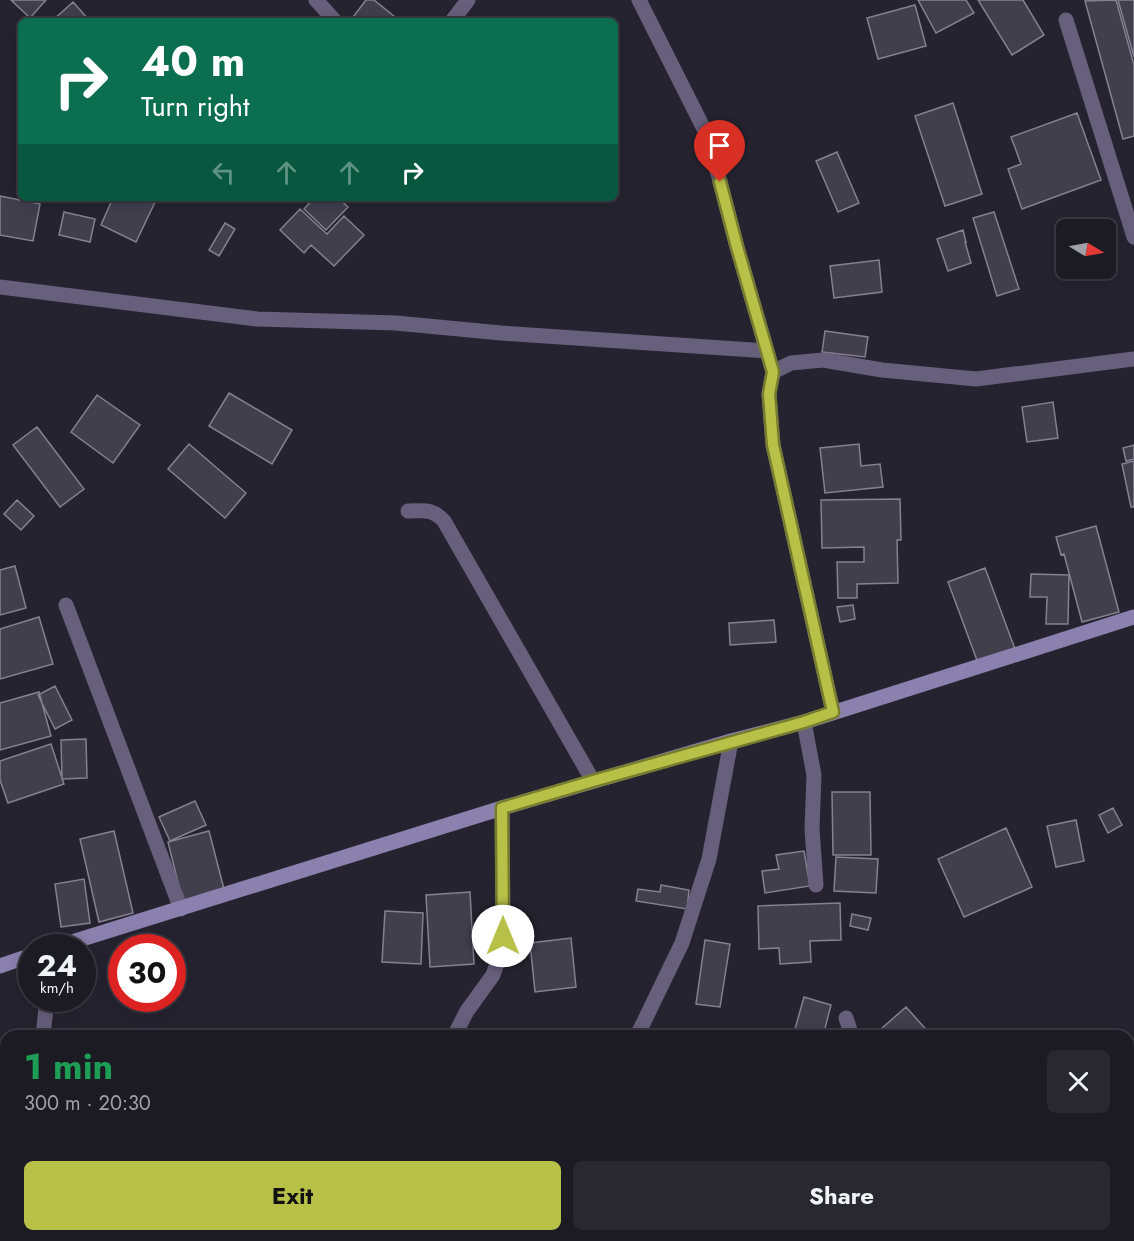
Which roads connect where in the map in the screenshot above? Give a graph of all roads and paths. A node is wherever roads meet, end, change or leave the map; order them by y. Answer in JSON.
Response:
{"nodes":[{"id":1,"x":316,"y":0,"type":"edge"},
{"id":2,"x":468,"y":0,"type":"edge"},
{"id":3,"x":639,"y":0,"type":"edge"},
{"id":4,"x":332,"y":18,"type":"edge"},
{"id":5,"x":454,"y":18,"type":"edge"},
{"id":6,"x":1066,"y":20,"type":"dead end"},
{"id":7,"x":1134,"y":237,"type":"edge"},
{"id":8,"x":0,"y":287,"type":"edge"},
{"id":9,"x":767,"y":351,"type":"junction"},
{"id":10,"x":1134,"y":359,"type":"edge"},
{"id":11,"x":773,"y":372,"type":"junction"},
{"id":12,"x":408,"y":511,"type":"dead end"},
{"id":13,"x":66,"y":605,"type":"dead end"},
{"id":14,"x":1134,"y":617,"type":"edge"},
{"id":15,"x":833,"y":712,"type":"junction"},
{"id":16,"x":804,"y":722,"type":"junction"},
{"id":17,"x":731,"y":741,"type":"junction"},
{"id":18,"x":593,"y":781,"type":"junction"},
{"id":19,"x":502,"y":808,"type":"junction"},
{"id":20,"x":816,"y":885,"type":"dead end"},
{"id":21,"x":182,"y":909,"type":"junction"},
{"id":22,"x":96,"y":935,"type":"edge"},
{"id":23,"x":18,"y":960,"type":"edge"},
{"id":24,"x":0,"y":966,"type":"edge"},
{"id":25,"x":46,"y":1012,"type":"edge"},
{"id":26,"x":846,"y":1018,"type":"dead end"},
{"id":27,"x":44,"y":1030,"type":"edge"},
{"id":28,"x":457,"y":1030,"type":"edge"},
{"id":29,"x":639,"y":1030,"type":"edge"},
{"id":30,"x":850,"y":1030,"type":"edge"}],
"edges":[{"from":1,"to":4,"type":"street"},
{"from":2,"to":5,"type":"street"},
{"from":3,"to":9,"type":"street"},
{"from":6,"to":7,"type":"street"},
{"from":8,"to":9,"type":"street"},
{"from":9,"to":11,"type":"street"},
{"from":10,"to":11,"type":"street"},
{"from":11,"to":15,"type":"street"},
{"from":12,"to":18,"type":"street"},
{"from":13,"to":21,"type":"street"},
{"from":14,"to":15,"type":"street"},
{"from":15,"to":16,"type":"street"},
{"from":16,"to":17,"type":"street"},
{"from":16,"to":20,"type":"street"},
{"from":17,"to":18,"type":"street"},
{"from":17,"to":29,"type":"street"},
{"from":18,"to":19,"type":"street"},
{"from":19,"to":21,"type":"street"},
{"from":19,"to":28,"type":"street"},
{"from":21,"to":22,"type":"street"},
{"from":23,"to":24,"type":"street"},
{"from":25,"to":27,"type":"street"},
{"from":26,"to":30,"type":"street"}]}
